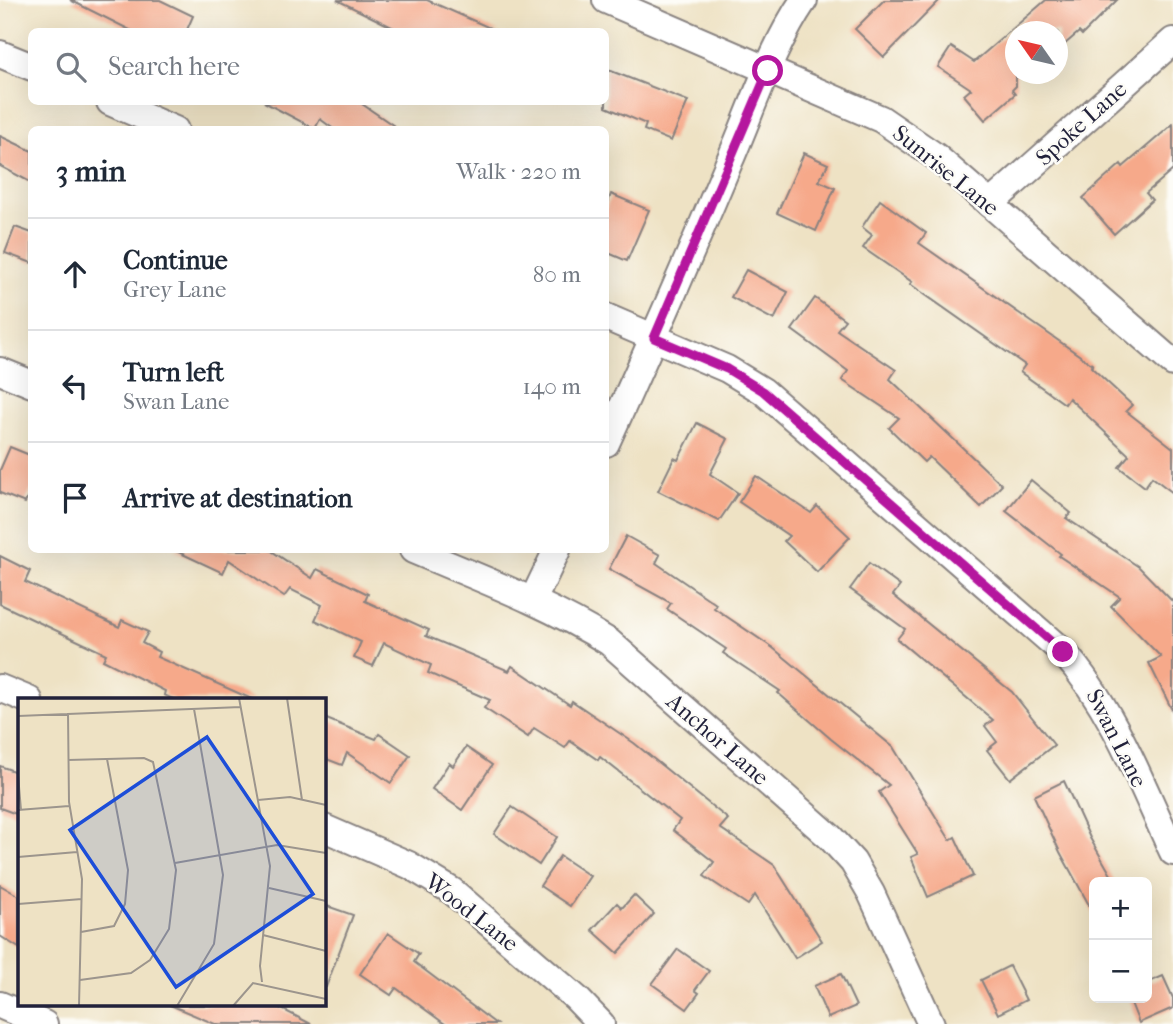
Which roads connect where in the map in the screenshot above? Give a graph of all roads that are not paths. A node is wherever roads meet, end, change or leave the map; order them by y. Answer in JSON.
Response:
{"nodes":[{"id":1,"x":606,"y":0,"type":"edge"},
{"id":2,"x":804,"y":0,"type":"edge"},
{"id":3,"x":1173,"y":41,"type":"edge"},
{"id":4,"x":0,"y":54,"type":"edge"},
{"id":5,"x":28,"y":65,"type":"edge"},
{"id":6,"x":768,"y":71,"type":"junction"},
{"id":7,"x":117,"y":105,"type":"edge"},
{"id":8,"x":166,"y":126,"type":"edge"},
{"id":9,"x":990,"y":204,"type":"junction"},
{"id":10,"x":609,"y":318,"type":"edge"},
{"id":11,"x":654,"y":338,"type":"junction"},
{"id":12,"x":1173,"y":363,"type":"edge"},
{"id":13,"x":0,"y":371,"type":"edge"},
{"id":14,"x":28,"y":382,"type":"edge"},
{"id":15,"x":609,"y":436,"type":"edge"},
{"id":16,"x":420,"y":553,"type":"edge"},
{"id":17,"x":556,"y":553,"type":"edge"},
{"id":18,"x":533,"y":600,"type":"junction"},
{"id":19,"x":0,"y":688,"type":"edge"},
{"id":20,"x":24,"y":698,"type":"edge"},
{"id":21,"x":326,"y":829,"type":"edge"},
{"id":22,"x":1173,"y":852,"type":"edge"},
{"id":23,"x":0,"y":1005,"type":"edge"},
{"id":24,"x":44,"y":1024,"type":"edge"},
{"id":25,"x":601,"y":1024,"type":"edge"},
{"id":26,"x":931,"y":1024,"type":"edge"}],
"edges":[{"from":1,"to":6,"type":"street","name":"Sunrise Lane"},
{"from":2,"to":6,"type":"street"},
{"from":3,"to":9,"type":"street","name":"Spoke Lane"},
{"from":4,"to":5,"type":"street"},
{"from":6,"to":9,"type":"street","name":"Sunrise Lane"},
{"from":6,"to":11,"type":"street"},
{"from":7,"to":8,"type":"street"},
{"from":9,"to":12,"type":"street","name":"Sunrise Lane"},
{"from":10,"to":11,"type":"street","name":"Swan Lane"},
{"from":11,"to":15,"type":"street"},
{"from":11,"to":22,"type":"street","name":"Swan Lane"},
{"from":13,"to":14,"type":"street"},
{"from":16,"to":18,"type":"street","name":"Anchor Lane"},
{"from":17,"to":18,"type":"street"},
{"from":18,"to":26,"type":"street","name":"Anchor Lane"},
{"from":19,"to":20,"type":"street"},
{"from":21,"to":25,"type":"street","name":"Wood Lane"},
{"from":23,"to":24,"type":"street"}]}
